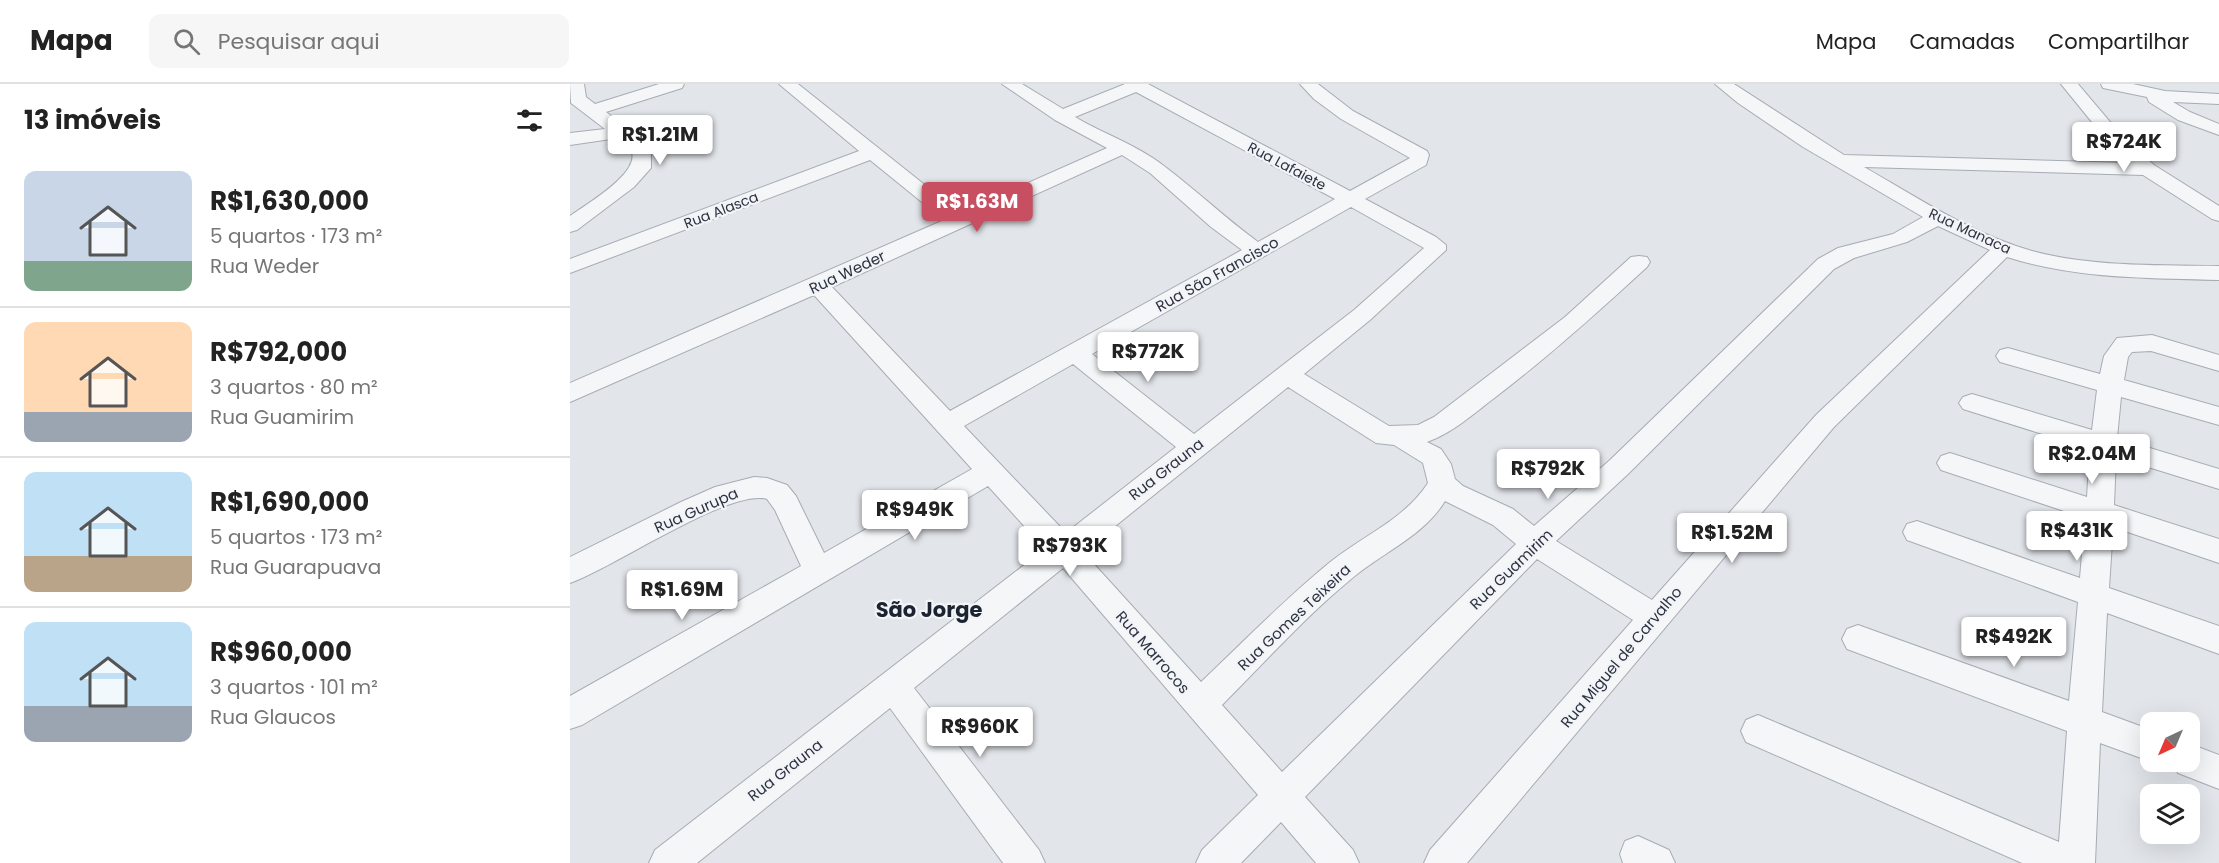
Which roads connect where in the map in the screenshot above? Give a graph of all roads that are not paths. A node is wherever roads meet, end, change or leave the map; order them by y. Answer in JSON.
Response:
{"nodes":[{"id":1,"x":576,"y":84,"type":"edge"},
{"id":2,"x":676,"y":84,"type":"edge"},
{"id":3,"x":787,"y":84,"type":"edge"},
{"id":4,"x":1010,"y":84,"type":"edge"},
{"id":5,"x":1137,"y":84,"type":"edge"},
{"id":6,"x":1308,"y":84,"type":"edge"},
{"id":7,"x":1723,"y":84,"type":"edge"},
{"id":8,"x":2069,"y":84,"type":"edge"},
{"id":9,"x":2109,"y":84,"type":"edge"},
{"id":10,"x":2209,"y":84,"type":"edge"},
{"id":11,"x":2219,"y":92,"type":"edge"},
{"id":12,"x":2146,"y":93,"type":"junction"},
{"id":13,"x":2219,"y":99,"type":"edge"},
{"id":14,"x":591,"y":111,"type":"junction"},
{"id":15,"x":1061,"y":116,"type":"junction"},
{"id":16,"x":2219,"y":130,"type":"edge"},
{"id":17,"x":624,"y":132,"type":"junction"},
{"id":18,"x":570,"y":139,"type":"edge"},
{"id":19,"x":1122,"y":148,"type":"junction"},
{"id":20,"x":871,"y":153,"type":"junction"},
{"id":21,"x":1839,"y":161,"type":"junction"},
{"id":22,"x":2147,"y":169,"type":"junction"},
{"id":23,"x":608,"y":198,"type":"junction"},
{"id":24,"x":1348,"y":199,"type":"junction"},
{"id":25,"x":570,"y":204,"type":"edge"},
{"id":26,"x":2219,"y":215,"type":"edge"},
{"id":27,"x":1939,"y":217,"type":"junction"},
{"id":28,"x":957,"y":221,"type":"junction"},
{"id":29,"x":570,"y":226,"type":"edge"},
{"id":30,"x":2004,"y":248,"type":"junction"},
{"id":31,"x":1436,"y":250,"type":"joint"},
{"id":32,"x":1258,"y":252,"type":"junction"},
{"id":33,"x":1639,"y":262,"type":"dead end"},
{"id":34,"x":570,"y":266,"type":"edge"},
{"id":35,"x":2219,"y":273,"type":"edge"},
{"id":36,"x":817,"y":285,"type":"junction"},
{"id":37,"x":1075,"y":353,"type":"junction"},
{"id":38,"x":2008,"y":356,"type":"dead end"},
{"id":39,"x":2219,"y":363,"type":"edge"},
{"id":40,"x":1286,"y":374,"type":"junction"},
{"id":41,"x":2110,"y":385,"type":"junction"},
{"id":42,"x":570,"y":393,"type":"edge"},
{"id":43,"x":1972,"y":402,"type":"dead end"},
{"id":44,"x":2219,"y":416,"type":"edge"},
{"id":45,"x":947,"y":424,"type":"junction"},
{"id":46,"x":1402,"y":437,"type":"junction"},
{"id":47,"x":2103,"y":442,"type":"junction"},
{"id":48,"x":1193,"y":447,"type":"junction"},
{"id":49,"x":1950,"y":463,"type":"dead end"},
{"id":50,"x":989,"y":472,"type":"junction"},
{"id":51,"x":2219,"y":479,"type":"edge"},
{"id":52,"x":1442,"y":484,"type":"junction"},
{"id":53,"x":2100,"y":512,"type":"junction"},
{"id":54,"x":1917,"y":532,"type":"dead end"},
{"id":55,"x":1535,"y":543,"type":"junction"},
{"id":56,"x":1065,"y":551,"type":"junction"},
{"id":57,"x":2219,"y":551,"type":"edge"},
{"id":58,"x":818,"y":570,"type":"junction"},
{"id":59,"x":570,"y":571,"type":"edge"},
{"id":60,"x":2093,"y":593,"type":"junction"},
{"id":61,"x":1655,"y":618,"type":"junction"},
{"id":62,"x":1858,"y":639,"type":"dead end"},
{"id":63,"x":2219,"y":640,"type":"edge"},
{"id":64,"x":892,"y":685,"type":"junction"},
{"id":65,"x":1200,"y":705,"type":"junction"},
{"id":66,"x":570,"y":714,"type":"edge"},
{"id":67,"x":2083,"y":719,"type":"junction"},
{"id":68,"x":1758,"y":731,"type":"dead end"},
{"id":69,"x":2140,"y":742,"type":"edge"},
{"id":70,"x":2200,"y":765,"type":"edge"},
{"id":71,"x":2219,"y":772,"type":"edge"},
{"id":72,"x":1281,"y":796,"type":"junction"},
{"id":73,"x":668,"y":863,"type":"edge"},
{"id":74,"x":1026,"y":863,"type":"edge"},
{"id":75,"x":1215,"y":863,"type":"edge"},
{"id":76,"x":1340,"y":863,"type":"edge"},
{"id":77,"x":1443,"y":863,"type":"edge"},
{"id":78,"x":2065,"y":863,"type":"edge"},
{"id":79,"x":2076,"y":863,"type":"edge"}],
"edges":[{"from":1,"to":14,"type":"street"},
{"from":2,"to":14,"type":"street"},
{"from":3,"to":20,"type":"street"},
{"from":4,"to":15,"type":"street"},
{"from":5,"to":15,"type":"street"},
{"from":5,"to":24,"type":"street","name":"Rua Lafaiete"},
{"from":6,"to":24,"type":"street","name":"Rua São Francisco"},
{"from":7,"to":21,"type":"street","name":"Rua Manaca"},
{"from":8,"to":22,"type":"street"},
{"from":9,"to":12,"type":"street"},
{"from":10,"to":11,"type":"street"},
{"from":12,"to":13,"type":"street"},
{"from":12,"to":16,"type":"street"},
{"from":14,"to":17,"type":"street"},
{"from":15,"to":19,"type":"street"},
{"from":17,"to":18,"type":"street"},
{"from":17,"to":23,"type":"street"},
{"from":19,"to":28,"type":"street","name":"Rua Weder"},
{"from":19,"to":32,"type":"street"},
{"from":20,"to":28,"type":"street"},
{"from":20,"to":34,"type":"street","name":"Rua Alasca"},
{"from":21,"to":22,"type":"street"},
{"from":21,"to":27,"type":"street","name":"Rua Manaca"},
{"from":22,"to":26,"type":"street"},
{"from":23,"to":25,"type":"street"},
{"from":23,"to":29,"type":"street"},
{"from":24,"to":31,"type":"street","name":"Rua Lafaiete"},
{"from":24,"to":32,"type":"street","name":"Rua São Francisco"},
{"from":27,"to":30,"type":"street","name":"Rua Manaca"},
{"from":27,"to":55,"type":"street","name":"Rua Guamirim"},
{"from":28,"to":36,"type":"street","name":"Rua Weder"},
{"from":30,"to":35,"type":"street","name":"Rua Manaca"},
{"from":30,"to":61,"type":"street","name":"Rua Miguel de Carvalho"},
{"from":31,"to":40,"type":"street","name":"Rua Grauna"},
{"from":32,"to":37,"type":"street","name":"Rua São Francisco"},
{"from":33,"to":46,"type":"street"},
{"from":36,"to":42,"type":"street","name":"Rua Weder"},
{"from":36,"to":45,"type":"street","name":"Rua Marrocos"},
{"from":37,"to":45,"type":"street","name":"Rua São Francisco"},
{"from":37,"to":48,"type":"street"},
{"from":38,"to":41,"type":"street"},
{"from":39,"to":41,"type":"street"},
{"from":40,"to":46,"type":"street"},
{"from":40,"to":48,"type":"street","name":"Rua Grauna"},
{"from":41,"to":44,"type":"street"},
{"from":41,"to":47,"type":"street"},
{"from":43,"to":47,"type":"street"},
{"from":45,"to":50,"type":"street","name":"Rua Marrocos"},
{"from":46,"to":52,"type":"street"},
{"from":47,"to":51,"type":"street"},
{"from":47,"to":53,"type":"street"},
{"from":48,"to":56,"type":"street","name":"Rua Grauna"},
{"from":49,"to":53,"type":"street"},
{"from":50,"to":56,"type":"street","name":"Rua Marrocos"},
{"from":50,"to":58,"type":"street"},
{"from":52,"to":55,"type":"street"},
{"from":52,"to":65,"type":"street","name":"Rua Gomes Teixeira"},
{"from":53,"to":57,"type":"street"},
{"from":53,"to":60,"type":"street"},
{"from":54,"to":60,"type":"street"},
{"from":55,"to":61,"type":"street"},
{"from":55,"to":72,"type":"street","name":"Rua Guamirim"},
{"from":56,"to":64,"type":"street","name":"Rua Grauna"},
{"from":56,"to":65,"type":"street","name":"Rua Marrocos"},
{"from":58,"to":59,"type":"street","name":"Rua Gurupa"},
{"from":58,"to":66,"type":"street"},
{"from":60,"to":63,"type":"street"},
{"from":60,"to":67,"type":"street"},
{"from":61,"to":77,"type":"street","name":"Rua Miguel de Carvalho"},
{"from":62,"to":67,"type":"street"},
{"from":64,"to":73,"type":"street","name":"Rua Grauna"},
{"from":64,"to":74,"type":"street"},
{"from":65,"to":72,"type":"street","name":"Rua Marrocos"},
{"from":67,"to":69,"type":"street"},
{"from":67,"to":79,"type":"street"},
{"from":68,"to":78,"type":"street"},
{"from":70,"to":71,"type":"street"},
{"from":72,"to":75,"type":"street","name":"Rua Guamirim"},
{"from":72,"to":76,"type":"street","name":"Rua Marrocos"}]}
